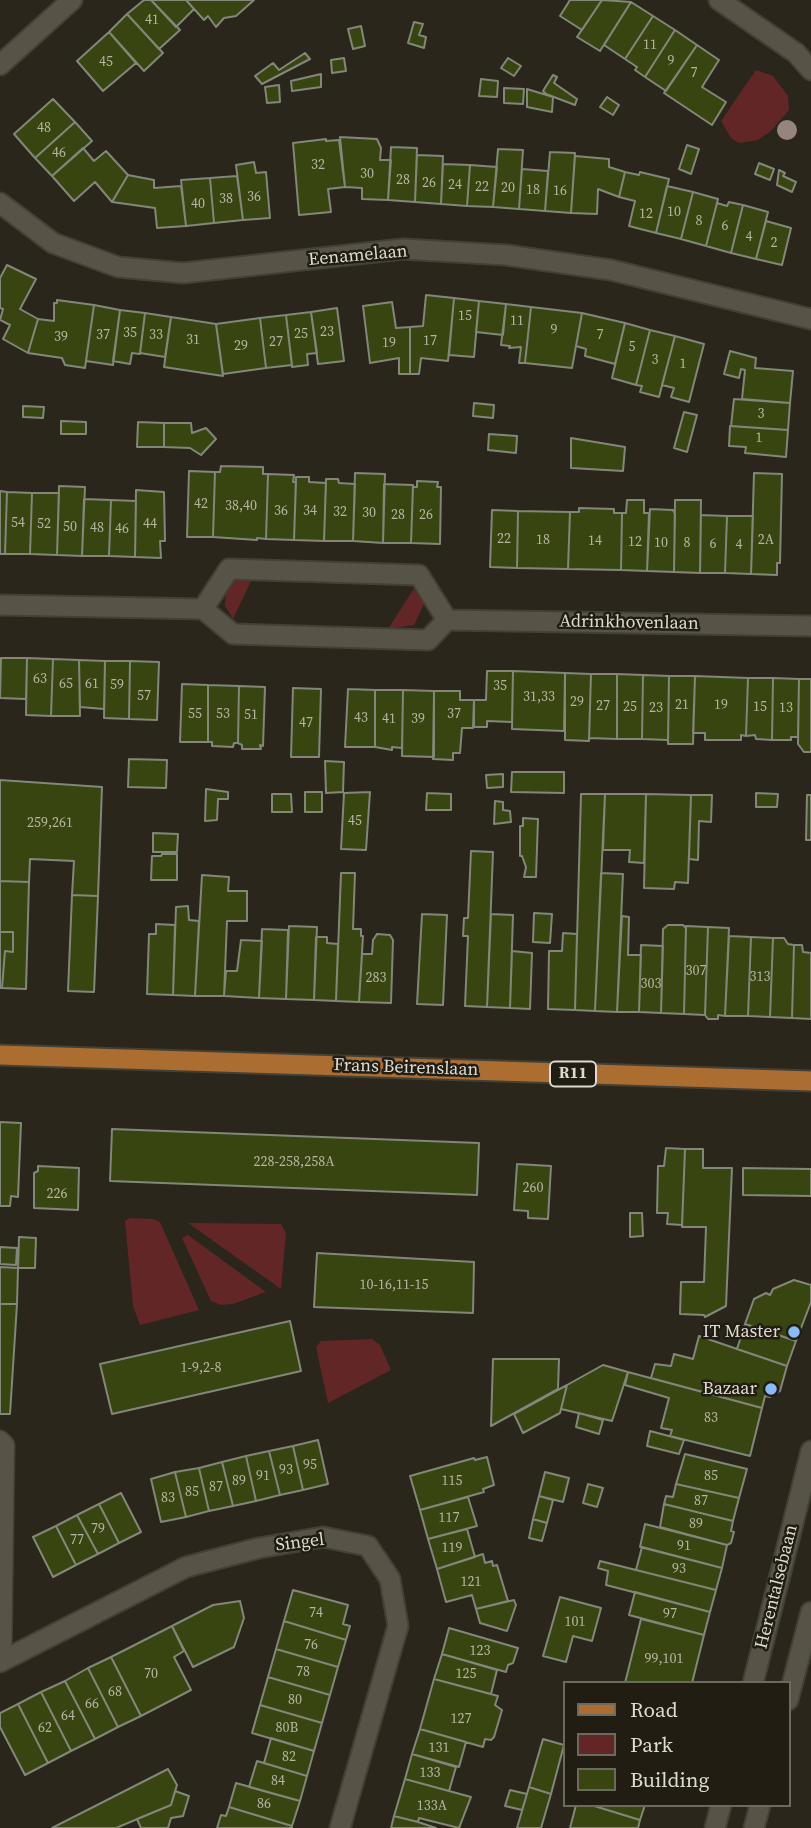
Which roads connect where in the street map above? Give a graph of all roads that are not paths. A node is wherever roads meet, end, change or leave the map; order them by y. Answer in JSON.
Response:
{"nodes":[{"id":1,"x":72,"y":0,"type":"edge"},
{"id":2,"x":719,"y":0,"type":"edge"},
{"id":3,"x":0,"y":65,"type":"edge"},
{"id":4,"x":811,"y":70,"type":"edge"},
{"id":5,"x":0,"y":204,"type":"edge"},
{"id":6,"x":811,"y":319,"type":"edge"},
{"id":7,"x":0,"y":604,"type":"edge"},
{"id":8,"x":203,"y":609,"type":"junction"},
{"id":9,"x":447,"y":620,"type":"junction"},
{"id":10,"x":811,"y":626,"type":"edge"},
{"id":11,"x":0,"y":1055,"type":"edge"},
{"id":12,"x":811,"y":1082,"type":"edge"},
{"id":13,"x":0,"y":1440,"type":"edge"},
{"id":14,"x":811,"y":1451,"type":"edge"},
{"id":15,"x":811,"y":1612,"type":"edge"},
{"id":16,"x":1,"y":1661,"type":"edge"},
{"id":17,"x":754,"y":1681,"type":"edge"},
{"id":18,"x":790,"y":1692,"type":"edge"},
{"id":19,"x":720,"y":1807,"type":"edge"},
{"id":20,"x":760,"y":1807,"type":"edge"},
{"id":21,"x":340,"y":1828,"type":"edge"},
{"id":22,"x":715,"y":1828,"type":"edge"},
{"id":23,"x":754,"y":1828,"type":"edge"}],
"edges":[{"from":1,"to":3,"type":"street"},
{"from":2,"to":4,"type":"street"},
{"from":5,"to":6,"type":"street","name":"Eenamelaan"},
{"from":7,"to":8,"type":"street"},
{"from":8,"to":9,"type":"street"},
{"from":8,"to":9,"type":"street"},
{"from":9,"to":10,"type":"street","name":"Adrinkhovenlaan"},
{"from":11,"to":12,"type":"main road","name":"Frans Beirenslaan","number":"R11"},
{"from":13,"to":16,"type":"lane"},
{"from":14,"to":17,"type":"street","name":"Herentalsebaan"},
{"from":15,"to":18,"type":"street"},
{"from":16,"to":21,"type":"street","name":"Singel"},
{"from":19,"to":22,"type":"street"},
{"from":20,"to":23,"type":"street"}]}
